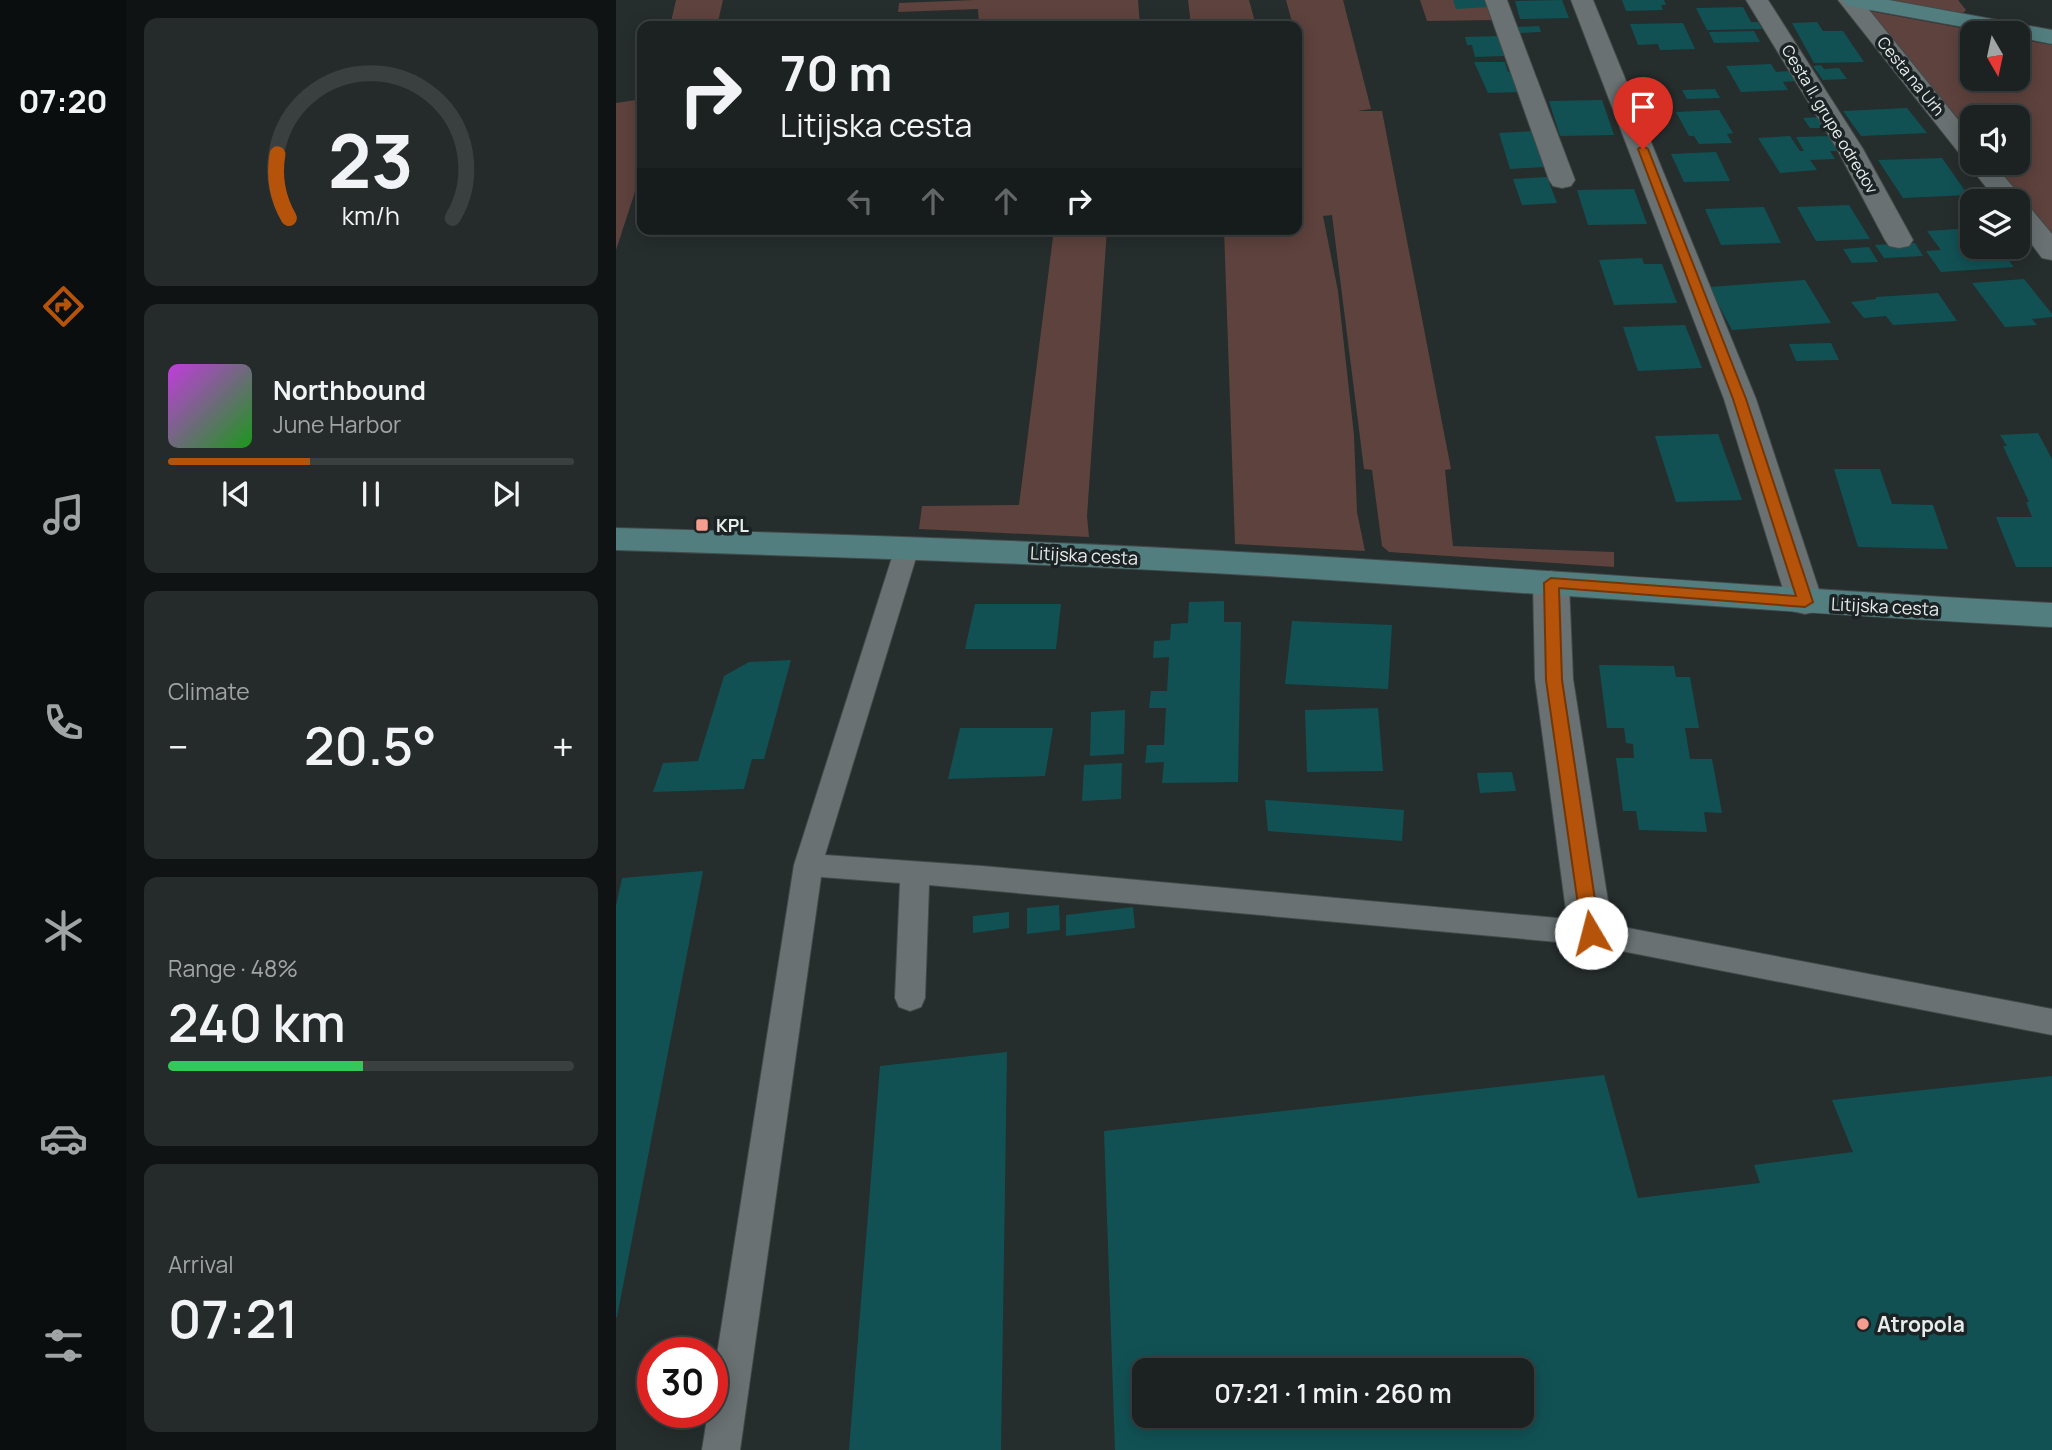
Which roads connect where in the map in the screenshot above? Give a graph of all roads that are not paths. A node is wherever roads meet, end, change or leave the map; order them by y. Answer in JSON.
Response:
{"nodes":[{"id":1,"x":1496,"y":0,"type":"edge"},
{"id":2,"x":1582,"y":0,"type":"edge"},
{"id":3,"x":1757,"y":0,"type":"edge"},
{"id":4,"x":1851,"y":0,"type":"edge"},
{"id":5,"x":2052,"y":37,"type":"edge"},
{"id":6,"x":1960,"y":138,"type":"edge"},
{"id":7,"x":1990,"y":175,"type":"edge"},
{"id":8,"x":1562,"y":180,"type":"dead end"},
{"id":9,"x":2001,"y":189,"type":"edge"},
{"id":10,"x":2030,"y":224,"type":"edge"},
{"id":11,"x":1899,"y":240,"type":"dead end"},
{"id":12,"x":2052,"y":252,"type":"edge"},
{"id":13,"x":616,"y":538,"type":"edge"},
{"id":14,"x":907,"y":548,"type":"junction"},
{"id":15,"x":1551,"y":583,"type":"junction"},
{"id":16,"x":1805,"y":602,"type":"junction"},
{"id":17,"x":2052,"y":615,"type":"edge"},
{"id":18,"x":808,"y":865,"type":"junction"},
{"id":19,"x":915,"y":873,"type":"junction"},
{"id":20,"x":1591,"y":933,"type":"junction"},
{"id":21,"x":910,"y":998,"type":"dead end"},
{"id":22,"x":2052,"y":1022,"type":"edge"},
{"id":23,"x":721,"y":1450,"type":"edge"}],
"edges":[{"from":1,"to":8,"type":"street"},
{"from":2,"to":16,"type":"street"},
{"from":3,"to":11,"type":"street","name":"Cesta II. grupe odredov"},
{"from":4,"to":5,"type":"main road"},
{"from":4,"to":6,"type":"street","name":"Cesta na Urh"},
{"from":7,"to":9,"type":"street"},
{"from":10,"to":12,"type":"street"},
{"from":13,"to":14,"type":"main road","name":"Litijska cesta"},
{"from":14,"to":15,"type":"main road","name":"Litijska cesta"},
{"from":14,"to":18,"type":"lane"},
{"from":15,"to":16,"type":"main road","name":"Litijska cesta"},
{"from":15,"to":20,"type":"street"},
{"from":16,"to":17,"type":"main road","name":"Litijska cesta"},
{"from":18,"to":19,"type":"lane"},
{"from":18,"to":23,"type":"lane"},
{"from":19,"to":20,"type":"lane"},
{"from":19,"to":21,"type":"lane"},
{"from":20,"to":22,"type":"lane"}]}
